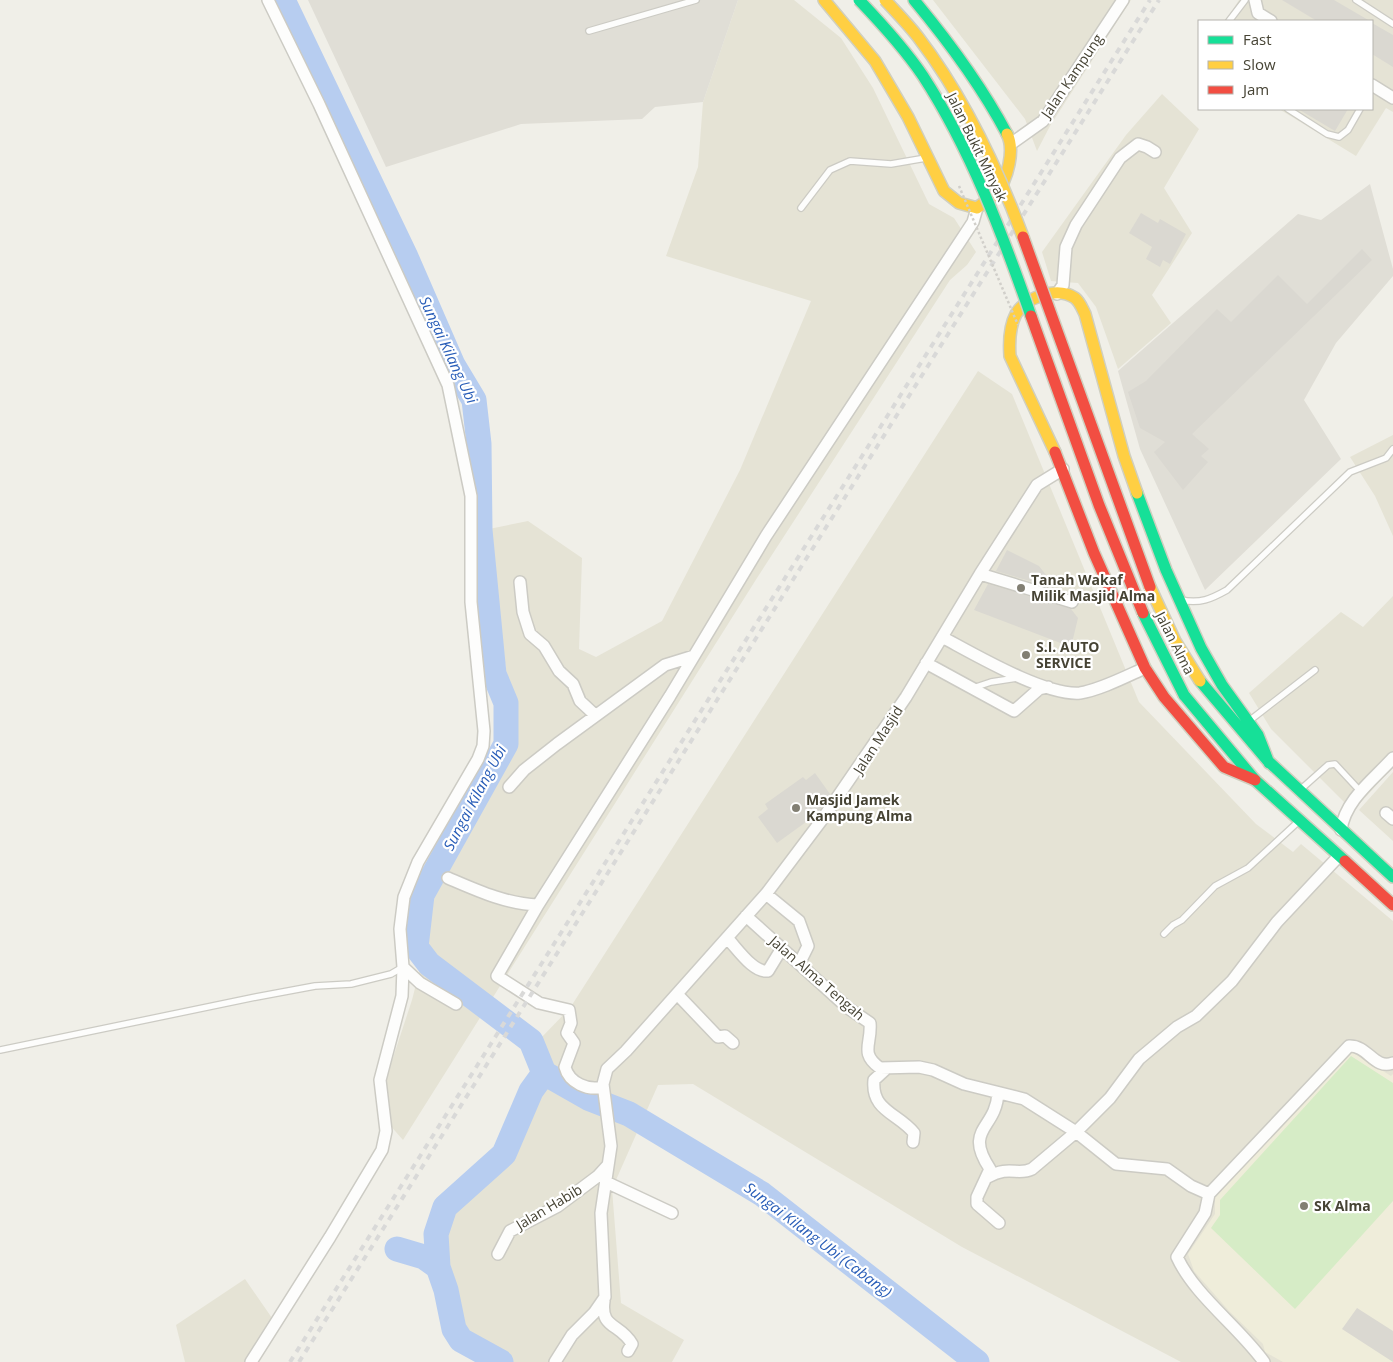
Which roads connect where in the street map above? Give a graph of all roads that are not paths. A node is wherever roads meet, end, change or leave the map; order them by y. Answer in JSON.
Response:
{"nodes":[{"id":1,"x":268,"y":0,"type":"edge"},
{"id":2,"x":696,"y":0,"type":"edge"},
{"id":3,"x":824,"y":0,"type":"edge"},
{"id":4,"x":860,"y":0,"type":"edge"},
{"id":5,"x":885,"y":0,"type":"edge"},
{"id":6,"x":914,"y":0,"type":"edge"},
{"id":7,"x":1122,"y":0,"type":"edge"},
{"id":8,"x":1245,"y":0,"type":"edge"},
{"id":9,"x":1255,"y":0,"type":"edge"},
{"id":10,"x":1356,"y":0,"type":"edge"},
{"id":11,"x":1230,"y":20,"type":"edge"},
{"id":12,"x":1269,"y":20,"type":"edge"},
{"id":13,"x":1393,"y":24,"type":"edge"},
{"id":14,"x":589,"y":31,"type":"dead end"},
{"id":15,"x":1373,"y":87,"type":"edge"},
{"id":16,"x":1393,"y":98,"type":"edge"},
{"id":17,"x":1290,"y":110,"type":"edge"},
{"id":18,"x":1359,"y":110,"type":"edge"},
{"id":19,"x":1012,"y":143,"type":"junction"},
{"id":20,"x":1155,"y":152,"type":"dead end"},
{"id":21,"x":926,"y":158,"type":"junction"},
{"id":22,"x":801,"y":208,"type":"dead end"},
{"id":23,"x":977,"y":208,"type":"junction"},
{"id":24,"x":1016,"y":222,"type":"joint"},
{"id":25,"x":1004,"y":241,"type":"joint"},
{"id":26,"x":1056,"y":294,"type":"junction"},
{"id":27,"x":1393,"y":449,"type":"edge"},
{"id":28,"x":1063,"y":469,"type":"junction"},
{"id":29,"x":980,"y":574,"type":"junction"},
{"id":30,"x":520,"y":582,"type":"dead end"},
{"id":31,"x":1179,"y":599,"type":"junction"},
{"id":32,"x":1072,"y":602,"type":"dead end"},
{"id":33,"x":942,"y":637,"type":"junction"},
{"id":34,"x":694,"y":656,"type":"junction"},
{"id":35,"x":926,"y":663,"type":"junction"},
{"id":36,"x":1146,"y":668,"type":"junction"},
{"id":37,"x":1314,"y":670,"type":"dead end"},
{"id":38,"x":1025,"y":678,"type":"junction"},
{"id":39,"x":1048,"y":687,"type":"junction"},
{"id":40,"x":971,"y":688,"type":"junction"},
{"id":41,"x":595,"y":715,"type":"junction"},
{"id":42,"x":1248,"y":722,"type":"junction"},
{"id":43,"x":1393,"y":758,"type":"edge"},
{"id":44,"x":1269,"y":763,"type":"junction"},
{"id":45,"x":1255,"y":780,"type":"junction"},
{"id":46,"x":510,"y":787,"type":"dead end"},
{"id":47,"x":1299,"y":791,"type":"junction"},
{"id":48,"x":1361,"y":792,"type":"junction"},
{"id":49,"x":1298,"y":821,"type":"junction"},
{"id":50,"x":1341,"y":830,"type":"junction"},
{"id":51,"x":1338,"y":857,"type":"junction"},
{"id":52,"x":1393,"y":877,"type":"edge"},
{"id":53,"x":448,"y":878,"type":"dead end"},
{"id":54,"x":766,"y":894,"type":"junction"},
{"id":55,"x":538,"y":905,"type":"junction"},
{"id":56,"x":1393,"y":905,"type":"edge"},
{"id":57,"x":746,"y":916,"type":"junction"},
{"id":58,"x":1164,"y":934,"type":"dead end"},
{"id":59,"x":727,"y":938,"type":"junction"},
{"id":60,"x":782,"y":948,"type":"junction"},
{"id":61,"x":800,"y":962,"type":"junction"},
{"id":62,"x":403,"y":967,"type":"junction"},
{"id":63,"x":677,"y":994,"type":"junction"},
{"id":64,"x":456,"y":1004,"type":"dead end"},
{"id":65,"x":733,"y":1042,"type":"dead end"},
{"id":66,"x":0,"y":1050,"type":"edge"},
{"id":67,"x":1393,"y":1064,"type":"edge"},
{"id":68,"x":887,"y":1068,"type":"junction"},
{"id":69,"x":603,"y":1089,"type":"junction"},
{"id":70,"x":998,"y":1093,"type":"junction"},
{"id":71,"x":1076,"y":1132,"type":"junction"},
{"id":72,"x":913,"y":1142,"type":"dead end"},
{"id":73,"x":608,"y":1166,"type":"junction"},
{"id":74,"x":988,"y":1177,"type":"junction"},
{"id":75,"x":606,"y":1182,"type":"junction"},
{"id":76,"x":1209,"y":1194,"type":"junction"},
{"id":77,"x":672,"y":1213,"type":"dead end"},
{"id":78,"x":999,"y":1223,"type":"dead end"},
{"id":79,"x":498,"y":1254,"type":"dead end"},
{"id":80,"x":605,"y":1296,"type":"junction"},
{"id":81,"x":628,"y":1351,"type":"dead end"},
{"id":82,"x":251,"y":1362,"type":"edge"},
{"id":83,"x":555,"y":1362,"type":"edge"},
{"id":84,"x":1264,"y":1362,"type":"edge"}],
"edges":[{"from":1,"to":62,"type":"street"},
{"from":2,"to":14,"type":"lane"},
{"from":3,"to":21,"type":"main road"},
{"from":4,"to":25,"type":"main road","name":"Jalan Bukit Minyak","bridge":true},
{"from":5,"to":24,"type":"main road","name":"Jalan Bukit Minyak","bridge":true},
{"from":6,"to":19,"type":"main road"},
{"from":7,"to":19,"type":"street","name":"Jalan Kampung"},
{"from":8,"to":11,"type":"lane"},
{"from":9,"to":12,"type":"street"},
{"from":10,"to":13,"type":"lane"},
{"from":15,"to":16,"type":"street"},
{"from":17,"to":18,"type":"lane"},
{"from":19,"to":23,"type":"main road"},
{"from":20,"to":26,"type":"street"},
{"from":21,"to":22,"type":"lane"},
{"from":21,"to":23,"type":"main road"},
{"from":23,"to":34,"type":"street"},
{"from":24,"to":44,"type":"main road","name":"Jalan Alma","bridge":true},
{"from":25,"to":45,"type":"main road","name":"Jalan Alma","bridge":true},
{"from":26,"to":28,"type":"main road"},
{"from":26,"to":31,"type":"main road"},
{"from":27,"to":31,"type":"lane"},
{"from":28,"to":29,"type":"street","name":"Jalan Masjid"},
{"from":28,"to":36,"type":"main road"},
{"from":29,"to":32,"type":"street"},
{"from":29,"to":33,"type":"street","name":"Jalan Masjid"},
{"from":30,"to":41,"type":"street"},
{"from":31,"to":42,"type":"main road"},
{"from":33,"to":35,"type":"street","name":"Jalan Masjid"},
{"from":33,"to":38,"type":"street"},
{"from":34,"to":41,"type":"street"},
{"from":34,"to":55,"type":"street"},
{"from":35,"to":40,"type":"street"},
{"from":35,"to":54,"type":"street","name":"Jalan Masjid"},
{"from":36,"to":39,"type":"street"},
{"from":36,"to":45,"type":"main road"},
{"from":37,"to":42,"type":"lane"},
{"from":38,"to":39,"type":"street"},
{"from":38,"to":40,"type":"lane"},
{"from":39,"to":40,"type":"street"},
{"from":41,"to":46,"type":"street"},
{"from":42,"to":44,"type":"main road"},
{"from":43,"to":48,"type":"street"},
{"from":44,"to":47,"type":"main road","name":"Jalan Alma"},
{"from":45,"to":49,"type":"main road","name":"Jalan Alma"},
{"from":47,"to":48,"type":"lane"},
{"from":47,"to":50,"type":"main road","name":"Jalan Alma"},
{"from":48,"to":50,"type":"street"},
{"from":49,"to":51,"type":"main road","name":"Jalan Alma"},
{"from":49,"to":58,"type":"lane"},
{"from":50,"to":52,"type":"main road","name":"Jalan Alma"},
{"from":51,"to":56,"type":"main road","name":"Jalan Alma"},
{"from":51,"to":71,"type":"street"},
{"from":53,"to":55,"type":"street"},
{"from":54,"to":57,"type":"street","name":"Jalan Masjid"},
{"from":54,"to":61,"type":"street"},
{"from":55,"to":69,"type":"street"},
{"from":57,"to":59,"type":"street","name":"Jalan Masjid"},
{"from":57,"to":60,"type":"street","name":"Jalan Alma Tengah"},
{"from":59,"to":60,"type":"street"},
{"from":59,"to":63,"type":"street","name":"Jalan Masjid"},
{"from":60,"to":61,"type":"street","name":"Jalan Alma Tengah"},
{"from":61,"to":68,"type":"street","name":"Jalan Alma Tengah"},
{"from":62,"to":64,"type":"street"},
{"from":62,"to":66,"type":"lane"},
{"from":62,"to":82,"type":"street"},
{"from":63,"to":65,"type":"street"},
{"from":63,"to":69,"type":"street","name":"Jalan Masjid"},
{"from":67,"to":76,"type":"street"},
{"from":68,"to":70,"type":"street"},
{"from":68,"to":72,"type":"street"},
{"from":69,"to":73,"type":"street"},
{"from":70,"to":71,"type":"street"},
{"from":70,"to":74,"type":"street"},
{"from":71,"to":74,"type":"street"},
{"from":71,"to":76,"type":"street"},
{"from":73,"to":75,"type":"street"},
{"from":73,"to":79,"type":"street","name":"Jalan Habib"},
{"from":74,"to":78,"type":"street"},
{"from":75,"to":77,"type":"street"},
{"from":75,"to":80,"type":"street"},
{"from":76,"to":84,"type":"street"},
{"from":80,"to":81,"type":"street"},
{"from":80,"to":83,"type":"street"}]}
